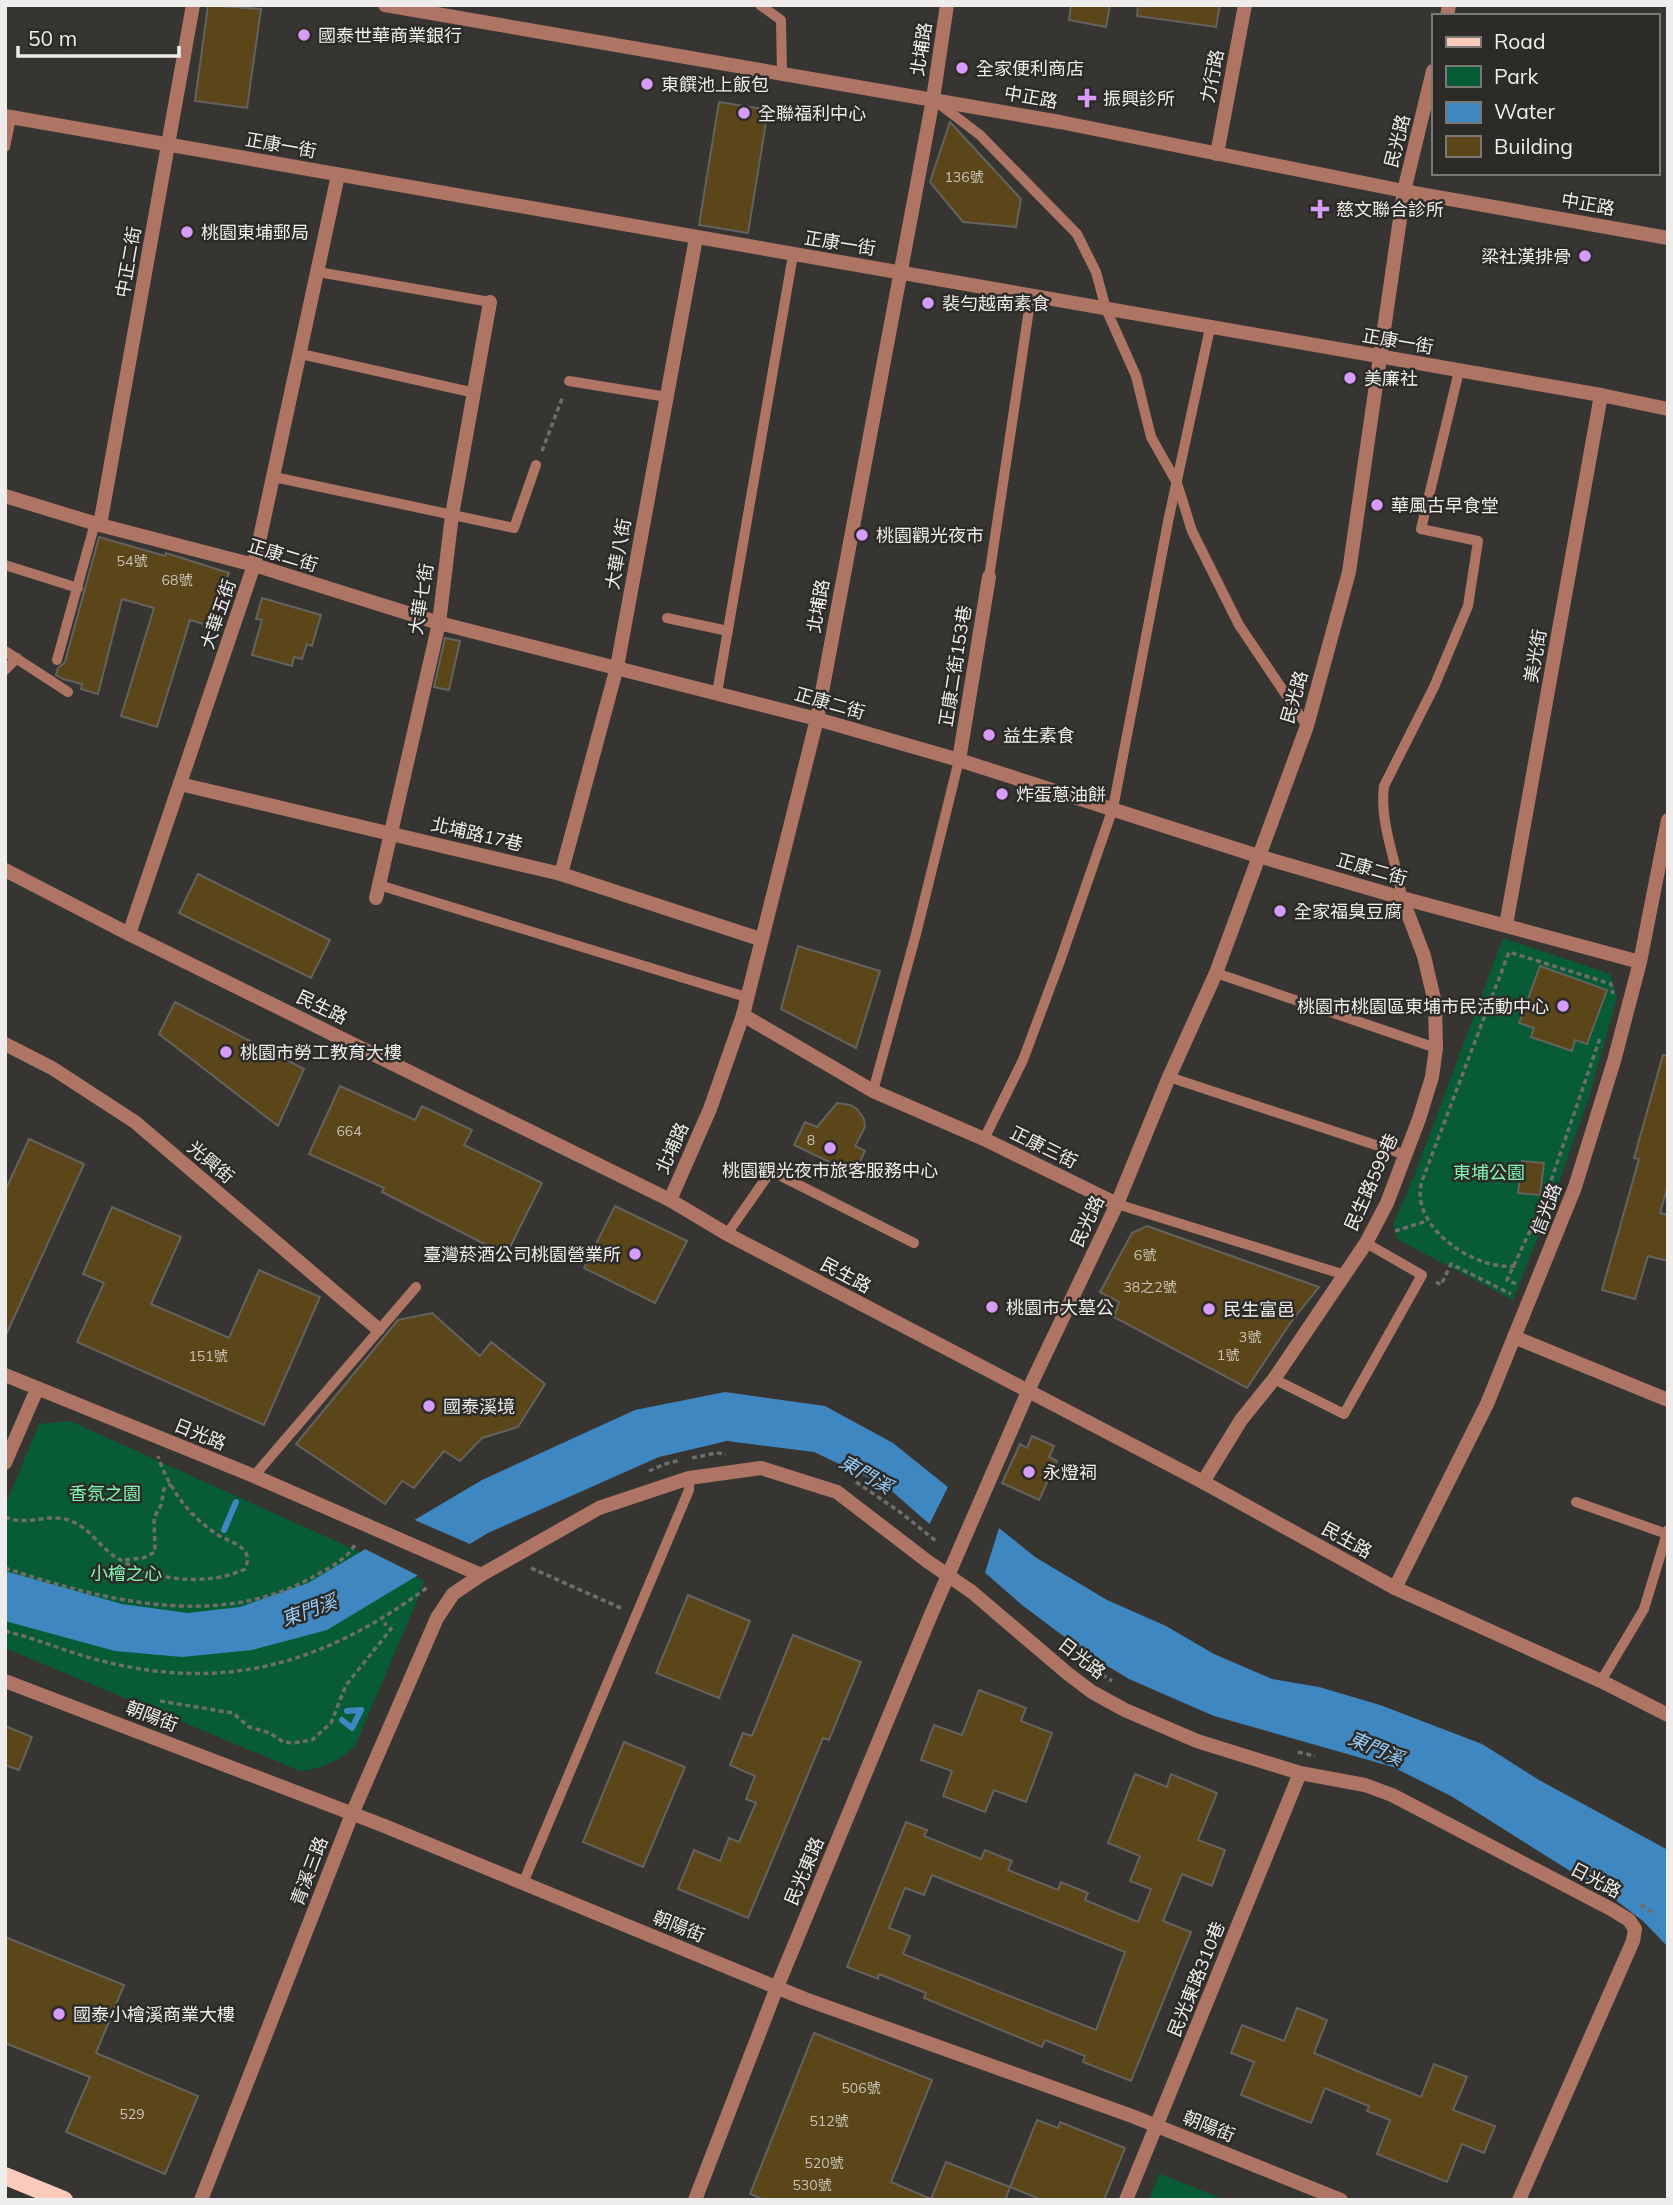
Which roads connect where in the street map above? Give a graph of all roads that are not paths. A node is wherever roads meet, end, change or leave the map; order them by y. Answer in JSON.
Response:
{"nodes":[{"id":1,"x":193,"y":5,"type":"edge"},
{"id":2,"x":385,"y":5,"type":"edge"},
{"id":3,"x":760,"y":5,"type":"edge"},
{"id":4,"x":947,"y":5,"type":"edge"},
{"id":5,"x":1245,"y":5,"type":"edge"},
{"id":6,"x":407,"y":7,"type":"edge"},
{"id":7,"x":782,"y":73,"type":"junction"},
{"id":8,"x":1432,"y":75,"type":"edge"},
{"id":9,"x":933,"y":99,"type":"junction"},
{"id":10,"x":8,"y":117,"type":"edge"},
{"id":11,"x":168,"y":145,"type":"junction"},
{"id":12,"x":5,"y":147,"type":"edge"},
{"id":13,"x":1217,"y":154,"type":"junction"},
{"id":14,"x":338,"y":175,"type":"junction"},
{"id":15,"x":1404,"y":191,"type":"junction"},
{"id":16,"x":696,"y":238,"type":"junction"},
{"id":17,"x":1668,"y":238,"type":"edge"},
{"id":18,"x":793,"y":255,"type":"junction"},
{"id":19,"x":318,"y":272,"type":"junction"},
{"id":20,"x":898,"y":272,"type":"junction"},
{"id":21,"x":1031,"y":296,"type":"junction"},
{"id":22,"x":490,"y":302,"type":"joint"},
{"id":23,"x":1106,"y":309,"type":"junction"},
{"id":24,"x":1210,"y":328,"type":"junction"},
{"id":25,"x":301,"y":354,"type":"junction"},
{"id":26,"x":1380,"y":357,"type":"junction"},
{"id":27,"x":1459,"y":371,"type":"junction"},
{"id":28,"x":569,"y":381,"type":"road end"},
{"id":29,"x":475,"y":393,"type":"junction"},
{"id":30,"x":1601,"y":395,"type":"junction"},
{"id":31,"x":667,"y":397,"type":"junction"},
{"id":32,"x":1668,"y":409,"type":"edge"},
{"id":33,"x":536,"y":465,"type":"road end"},
{"id":34,"x":274,"y":477,"type":"junction"},
{"id":35,"x":1177,"y":484,"type":"junction"},
{"id":36,"x":5,"y":496,"type":"edge"},
{"id":37,"x":452,"y":515,"type":"junction"},
{"id":38,"x":98,"y":524,"type":"junction"},
{"id":39,"x":5,"y":565,"type":"edge"},
{"id":40,"x":254,"y":565,"type":"junction"},
{"id":41,"x":989,"y":577,"type":"joint"},
{"id":42,"x":78,"y":589,"type":"junction"},
{"id":43,"x":667,"y":618,"type":"dead end"},
{"id":44,"x":439,"y":623,"type":"junction"},
{"id":45,"x":728,"y":631,"type":"junction"},
{"id":46,"x":5,"y":651,"type":"edge"},
{"id":47,"x":17,"y":658,"type":"junction"},
{"id":48,"x":57,"y":660,"type":"dead end"},
{"id":49,"x":617,"y":667,"type":"junction"},
{"id":50,"x":5,"y":670,"type":"edge"},
{"id":51,"x":68,"y":692,"type":"dead end"},
{"id":52,"x":717,"y":693,"type":"junction"},
{"id":53,"x":817,"y":719,"type":"junction"},
{"id":54,"x":1307,"y":726,"type":"junction"},
{"id":55,"x":959,"y":760,"type":"junction"},
{"id":56,"x":180,"y":784,"type":"junction"},
{"id":57,"x":1113,"y":808,"type":"junction"},
{"id":58,"x":1668,"y":820,"type":"edge"},
{"id":59,"x":391,"y":834,"type":"junction"},
{"id":60,"x":1258,"y":856,"type":"junction"},
{"id":61,"x":5,"y":870,"type":"edge"},
{"id":62,"x":561,"y":874,"type":"junction"},
{"id":63,"x":378,"y":891,"type":"joint"},
{"id":64,"x":1402,"y":898,"type":"junction"},
{"id":65,"x":1506,"y":925,"type":"junction"},
{"id":66,"x":129,"y":934,"type":"junction"},
{"id":67,"x":760,"y":939,"type":"junction"},
{"id":68,"x":1640,"y":962,"type":"junction"},
{"id":69,"x":1216,"y":973,"type":"junction"},
{"id":70,"x":746,"y":997,"type":"junction"},
{"id":71,"x":743,"y":1015,"type":"junction"},
{"id":72,"x":5,"y":1044,"type":"edge"},
{"id":73,"x":1436,"y":1048,"type":"junction"},
{"id":74,"x":1169,"y":1077,"type":"junction"},
{"id":75,"x":873,"y":1091,"type":"junction"},
{"id":76,"x":984,"y":1139,"type":"junction"},
{"id":77,"x":1406,"y":1155,"type":"junction"},
{"id":78,"x":670,"y":1200,"type":"junction"},
{"id":79,"x":1117,"y":1204,"type":"junction"},
{"id":80,"x":727,"y":1234,"type":"junction"},
{"id":81,"x":914,"y":1243,"type":"dead end"},
{"id":82,"x":1366,"y":1243,"type":"junction"},
{"id":83,"x":1345,"y":1275,"type":"junction"},
{"id":84,"x":416,"y":1287,"type":"dead end"},
{"id":85,"x":379,"y":1329,"type":"junction"},
{"id":86,"x":1514,"y":1337,"type":"junction"},
{"id":87,"x":5,"y":1375,"type":"edge"},
{"id":88,"x":1274,"y":1379,"type":"junction"},
{"id":89,"x":37,"y":1389,"type":"junction"},
{"id":90,"x":1028,"y":1392,"type":"junction"},
{"id":91,"x":1667,"y":1399,"type":"edge"},
{"id":92,"x":5,"y":1463,"type":"edge"},
{"id":93,"x":254,"y":1476,"type":"junction"},
{"id":94,"x":689,"y":1478,"type":"junction"},
{"id":95,"x":1203,"y":1482,"type":"junction"},
{"id":96,"x":1576,"y":1502,"type":"dead end"},
{"id":97,"x":1667,"y":1532,"type":"edge"},
{"id":98,"x":481,"y":1575,"type":"junction"},
{"id":99,"x":948,"y":1576,"type":"junction"},
{"id":100,"x":1395,"y":1588,"type":"junction"},
{"id":101,"x":5,"y":1681,"type":"edge"},
{"id":102,"x":1601,"y":1681,"type":"junction"},
{"id":103,"x":1668,"y":1715,"type":"edge"},
{"id":104,"x":1300,"y":1773,"type":"junction"},
{"id":105,"x":352,"y":1814,"type":"junction"},
{"id":106,"x":523,"y":1883,"type":"junction"},
{"id":107,"x":776,"y":1987,"type":"junction"},
{"id":108,"x":1157,"y":2126,"type":"junction"},
{"id":109,"x":5,"y":2176,"type":"edge"},
{"id":110,"x":698,"y":2199,"type":"edge"},
{"id":111,"x":65,"y":2200,"type":"edge"},
{"id":112,"x":201,"y":2200,"type":"edge"},
{"id":113,"x":1126,"y":2200,"type":"edge"},
{"id":114,"x":1341,"y":2200,"type":"edge"},
{"id":115,"x":1519,"y":2200,"type":"edge"}],
"edges":[{"from":1,"to":11,"type":"street","name":"中正二街"},
{"from":2,"to":6,"type":"street","name":"中正路"},
{"from":3,"to":7,"type":"lane"},
{"from":4,"to":9,"type":"street","name":"北埔路"},
{"from":5,"to":13,"type":"street","name":"力行路"},
{"from":6,"to":7,"type":"street","name":"中正路"},
{"from":7,"to":9,"type":"street","name":"中正路"},
{"from":8,"to":15,"type":"street","name":"民光路"},
{"from":9,"to":13,"type":"street","name":"中正路"},
{"from":9,"to":20,"type":"street","name":"北埔路"},
{"from":9,"to":23,"type":"lane"},
{"from":10,"to":11,"type":"street","name":"正康一街"},
{"from":10,"to":12,"type":"lane"},
{"from":11,"to":14,"type":"street","name":"正康一街"},
{"from":11,"to":38,"type":"street","name":"中正二街"},
{"from":13,"to":15,"type":"street","name":"中正路"},
{"from":14,"to":16,"type":"street","name":"正康一街"},
{"from":14,"to":19,"type":"street","name":"大華五街"},
{"from":15,"to":17,"type":"street","name":"中正路"},
{"from":15,"to":26,"type":"street","name":"民光路"},
{"from":16,"to":18,"type":"street","name":"正康一街"},
{"from":16,"to":31,"type":"street","name":"大華八街"},
{"from":18,"to":20,"type":"street","name":"正康一街"},
{"from":18,"to":45,"type":"lane"},
{"from":19,"to":22,"type":"lane"},
{"from":19,"to":25,"type":"street","name":"大華五街"},
{"from":20,"to":21,"type":"street","name":"正康一街"},
{"from":20,"to":53,"type":"street","name":"北埔路"},
{"from":21,"to":23,"type":"street","name":"正康一街"},
{"from":21,"to":41,"type":"lane"},
{"from":22,"to":29,"type":"street","name":"大華七街"},
{"from":23,"to":24,"type":"street","name":"正康一街"},
{"from":23,"to":35,"type":"lane"},
{"from":24,"to":26,"type":"street","name":"正康一街"},
{"from":24,"to":35,"type":"lane"},
{"from":25,"to":29,"type":"lane"},
{"from":25,"to":34,"type":"street","name":"大華五街"},
{"from":26,"to":27,"type":"street","name":"正康一街"},
{"from":26,"to":54,"type":"street","name":"民光路"},
{"from":27,"to":30,"type":"street","name":"正康一街"},
{"from":27,"to":64,"type":"lane"},
{"from":28,"to":31,"type":"lane"},
{"from":29,"to":37,"type":"street","name":"大華七街"},
{"from":30,"to":32,"type":"street","name":"正康一街"},
{"from":30,"to":65,"type":"street","name":"美光街"},
{"from":31,"to":49,"type":"street","name":"大華八街"},
{"from":33,"to":37,"type":"lane"},
{"from":34,"to":37,"type":"lane"},
{"from":34,"to":40,"type":"street","name":"大華五街"},
{"from":35,"to":54,"type":"lane"},
{"from":35,"to":57,"type":"lane"},
{"from":36,"to":38,"type":"street","name":"正康二街"},
{"from":37,"to":44,"type":"street","name":"大華七街"},
{"from":38,"to":40,"type":"street","name":"正康二街"},
{"from":38,"to":42,"type":"lane"},
{"from":39,"to":42,"type":"lane"},
{"from":40,"to":44,"type":"street","name":"正康二街"},
{"from":40,"to":56,"type":"street","name":"大華五街"},
{"from":41,"to":55,"type":"street","name":"正康二街153巷"},
{"from":42,"to":48,"type":"lane"},
{"from":43,"to":45,"type":"lane"},
{"from":44,"to":49,"type":"street","name":"正康二街"},
{"from":44,"to":59,"type":"street","name":"大華七街"},
{"from":45,"to":52,"type":"lane"},
{"from":46,"to":47,"type":"lane"},
{"from":47,"to":50,"type":"lane"},
{"from":47,"to":51,"type":"lane"},
{"from":49,"to":52,"type":"street","name":"正康二街"},
{"from":49,"to":62,"type":"street","name":"大華八街"},
{"from":52,"to":53,"type":"street","name":"正康二街"},
{"from":53,"to":55,"type":"street","name":"正康二街"},
{"from":53,"to":67,"type":"street","name":"北埔路"},
{"from":54,"to":60,"type":"street","name":"民光路"},
{"from":55,"to":57,"type":"street","name":"正康二街"},
{"from":55,"to":75,"type":"lane"},
{"from":56,"to":59,"type":"street","name":"北埔路17巷"},
{"from":56,"to":66,"type":"street","name":"大華五街"},
{"from":57,"to":60,"type":"street","name":"正康二街"},
{"from":57,"to":76,"type":"lane"},
{"from":58,"to":68,"type":"street","name":"信光路"},
{"from":59,"to":62,"type":"street","name":"北埔路17巷"},
{"from":59,"to":63,"type":"street","name":"大華七街"},
{"from":60,"to":64,"type":"street","name":"正康二街"},
{"from":60,"to":69,"type":"street","name":"民光路"},
{"from":61,"to":66,"type":"street","name":"民生路"},
{"from":62,"to":67,"type":"street","name":"北埔路17巷"},
{"from":63,"to":70,"type":"lane"},
{"from":64,"to":65,"type":"street","name":"正康二街"},
{"from":64,"to":73,"type":"street","name":"民生路599巷"},
{"from":65,"to":68,"type":"street","name":"正康二街"},
{"from":66,"to":78,"type":"street","name":"民生路"},
{"from":67,"to":70,"type":"street","name":"北埔路"},
{"from":68,"to":86,"type":"street","name":"信光路"},
{"from":69,"to":73,"type":"lane"},
{"from":69,"to":74,"type":"street","name":"民光路"},
{"from":70,"to":71,"type":"street","name":"北埔路"},
{"from":71,"to":75,"type":"street","name":"正康三街"},
{"from":71,"to":78,"type":"street","name":"北埔路"},
{"from":72,"to":85,"type":"street","name":"光興街"},
{"from":73,"to":77,"type":"street","name":"民生路599巷"},
{"from":74,"to":77,"type":"lane"},
{"from":74,"to":79,"type":"street","name":"民光路"},
{"from":75,"to":76,"type":"street","name":"正康三街"},
{"from":76,"to":79,"type":"street","name":"正康三街"},
{"from":77,"to":82,"type":"street","name":"民生路599巷"},
{"from":78,"to":80,"type":"street","name":"民生路"},
{"from":79,"to":83,"type":"lane","name":"正康三街"},
{"from":79,"to":90,"type":"street","name":"民光路"},
{"from":80,"to":81,"type":"lane"},
{"from":80,"to":90,"type":"street","name":"民生路"},
{"from":82,"to":83,"type":"street","name":"民生路599巷"},
{"from":82,"to":88,"type":"lane"},
{"from":83,"to":88,"type":"street","name":"民生路599巷"},
{"from":84,"to":85,"type":"lane"},
{"from":85,"to":93,"type":"lane"},
{"from":86,"to":91,"type":"street"},
{"from":86,"to":100,"type":"street","name":"信光路"},
{"from":87,"to":89,"type":"street","name":"日光路"},
{"from":88,"to":95,"type":"street","name":"民生路599巷"},
{"from":89,"to":92,"type":"street"},
{"from":89,"to":93,"type":"street","name":"日光路"},
{"from":90,"to":95,"type":"street","name":"民生路"},
{"from":90,"to":99,"type":"street","name":"民光東路"},
{"from":93,"to":98,"type":"street","name":"日光路"},
{"from":94,"to":98,"type":"street","name":"日光路"},
{"from":94,"to":99,"type":"street","name":"日光路"},
{"from":94,"to":106,"type":"lane"},
{"from":95,"to":100,"type":"street","name":"民生路"},
{"from":96,"to":97,"type":"lane"},
{"from":97,"to":102,"type":"lane"},
{"from":98,"to":105,"type":"street","name":"青溪三路"},
{"from":99,"to":104,"type":"street","name":"日光路"},
{"from":99,"to":107,"type":"street","name":"民光東路"},
{"from":100,"to":102,"type":"street","name":"民生路"},
{"from":101,"to":105,"type":"street","name":"朝陽街"},
{"from":102,"to":103,"type":"street","name":"民生路"},
{"from":104,"to":108,"type":"street","name":"民光東路310巷"},
{"from":104,"to":115,"type":"street","name":"日光路"},
{"from":105,"to":106,"type":"street","name":"朝陽街"},
{"from":105,"to":112,"type":"street","name":"青溪三路"},
{"from":106,"to":107,"type":"street","name":"朝陽街"},
{"from":107,"to":108,"type":"street","name":"朝陽街"},
{"from":107,"to":110,"type":"street","name":"民光東路"},
{"from":108,"to":113,"type":"street","name":"民光東路310巷"},
{"from":108,"to":114,"type":"street","name":"朝陽街"},
{"from":109,"to":111,"type":"main road"}]}
